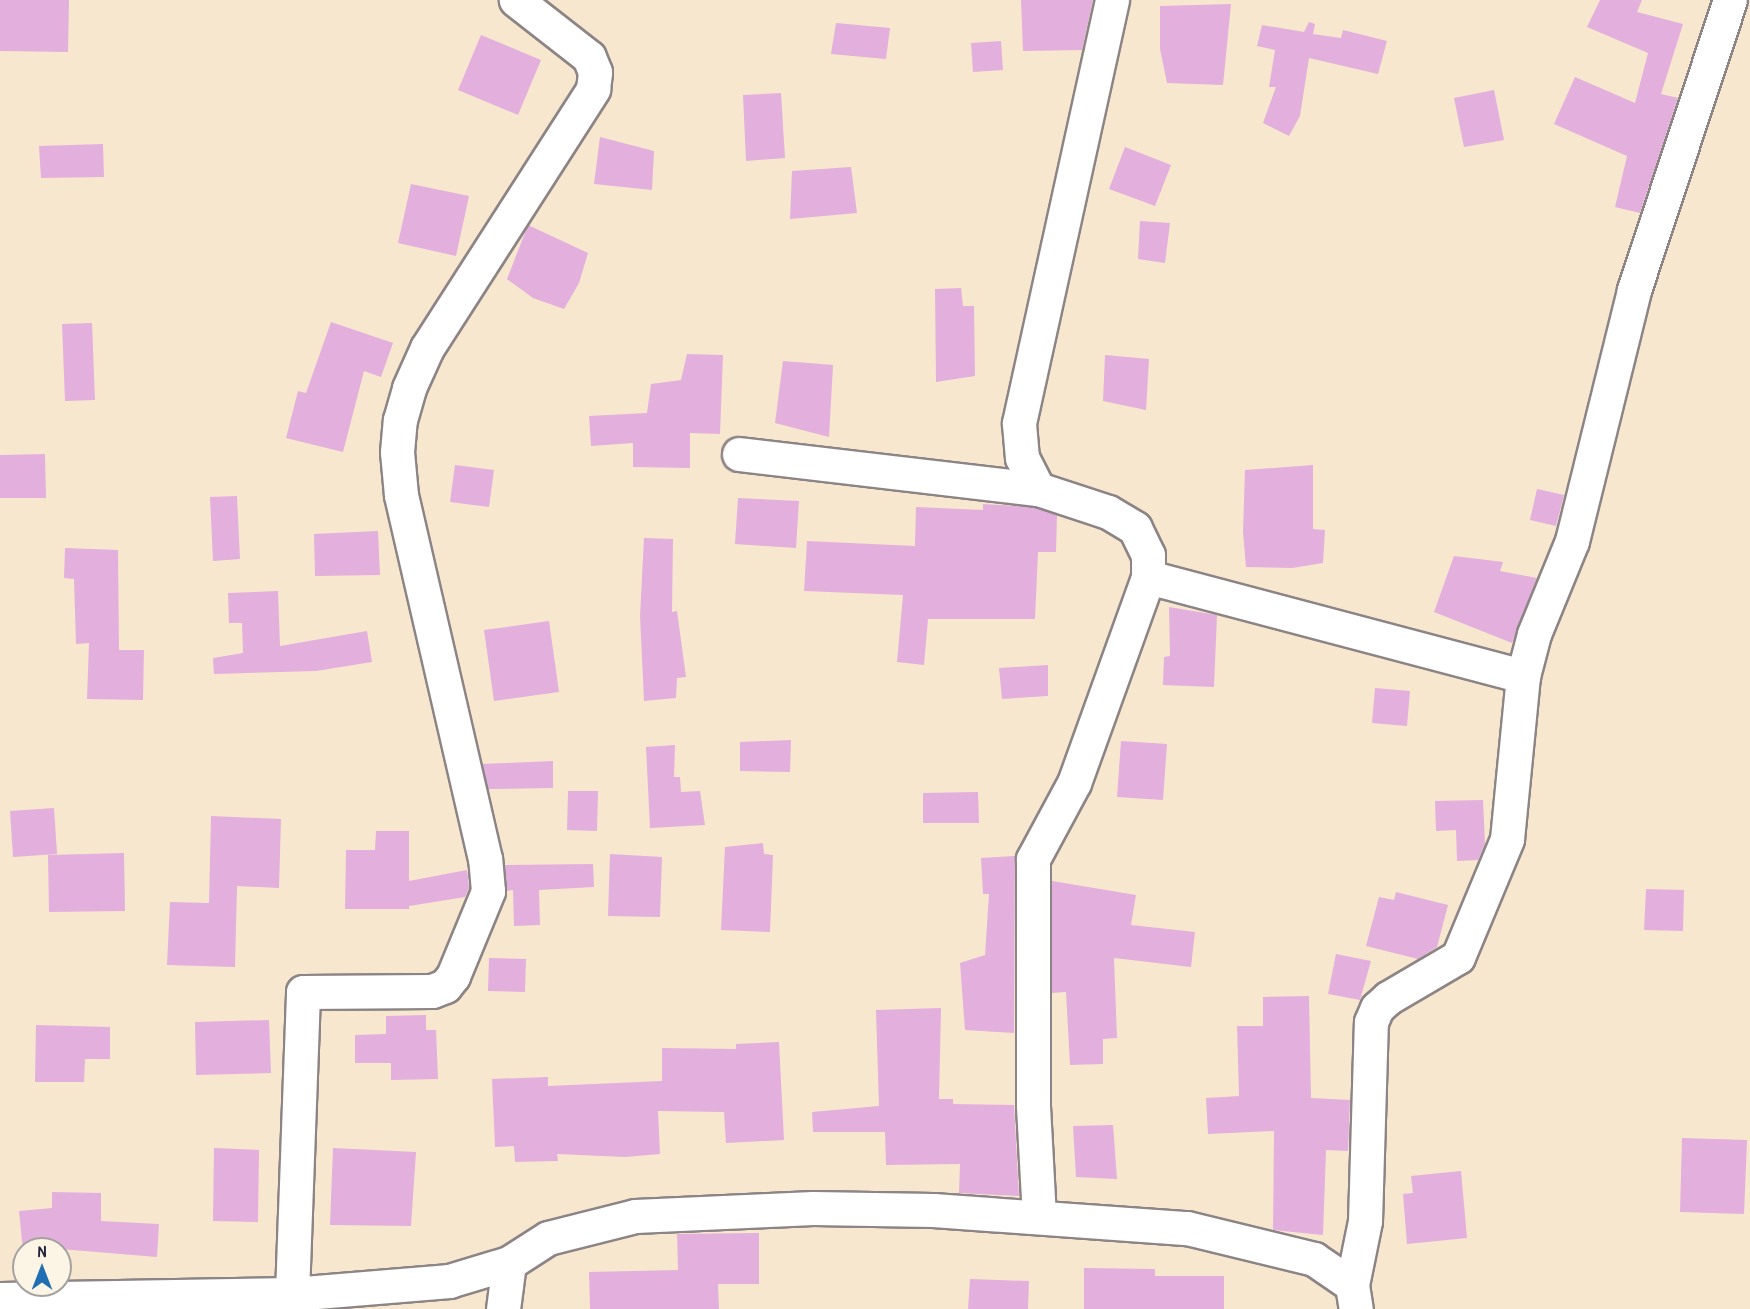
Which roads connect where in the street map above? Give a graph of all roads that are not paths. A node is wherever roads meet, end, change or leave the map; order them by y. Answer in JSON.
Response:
{"nodes":[{"id":1,"x":516,"y":0,"type":"edge"},
{"id":2,"x":1112,"y":0,"type":"edge"},
{"id":3,"x":1730,"y":0,"type":"edge"},
{"id":4,"x":739,"y":454,"type":"dead end"},
{"id":5,"x":1038,"y":489,"type":"junction"},
{"id":6,"x":1148,"y":577,"type":"junction"},
{"id":7,"x":1523,"y":676,"type":"junction"},
{"id":8,"x":1039,"y":1217,"type":"junction"},
{"id":9,"x":509,"y":1263,"type":"junction"},
{"id":10,"x":292,"y":1294,"type":"junction"},
{"id":11,"x":1354,"y":1297,"type":"edge"},
{"id":12,"x":0,"y":1299,"type":"edge"},
{"id":13,"x":503,"y":1309,"type":"edge"}],
"edges":[{"from":1,"to":10,"type":"street"},
{"from":2,"to":5,"type":"street"},
{"from":3,"to":7,"type":"street"},
{"from":4,"to":5,"type":"street"},
{"from":5,"to":6,"type":"street"},
{"from":6,"to":7,"type":"street"},
{"from":6,"to":8,"type":"street"},
{"from":7,"to":11,"type":"street"},
{"from":8,"to":9,"type":"street"},
{"from":8,"to":11,"type":"street"},
{"from":9,"to":10,"type":"street"},
{"from":9,"to":13,"type":"street"},
{"from":10,"to":12,"type":"street"}]}
